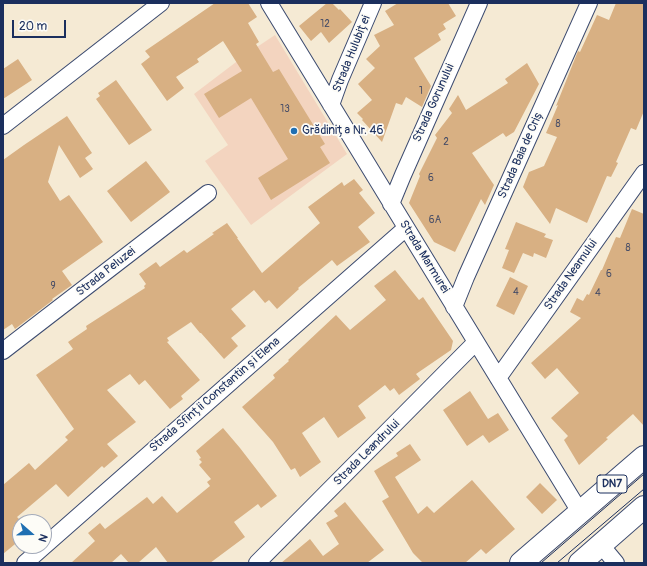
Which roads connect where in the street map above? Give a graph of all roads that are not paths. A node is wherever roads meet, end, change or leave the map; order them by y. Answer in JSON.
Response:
{"nodes":[{"id":1,"x":161,"y":3,"type":"edge"},
{"id":2,"x":268,"y":3,"type":"edge"},
{"id":3,"x":373,"y":3,"type":"edge"},
{"id":4,"x":479,"y":3,"type":"edge"},
{"id":5,"x":589,"y":3,"type":"edge"},
{"id":6,"x":331,"y":105,"type":"junction"},
{"id":7,"x":3,"y":126,"type":"edge"},
{"id":8,"x":644,"y":173,"type":"edge"},
{"id":9,"x":208,"y":193,"type":"dead end"},
{"id":10,"x":391,"y":204,"type":"junction"},
{"id":11,"x":406,"y":228,"type":"junction"},
{"id":12,"x":454,"y":307,"type":"junction"},
{"id":13,"x":476,"y":342,"type":"junction"},
{"id":14,"x":3,"y":352,"type":"edge"},
{"id":15,"x":498,"y":378,"type":"junction"},
{"id":16,"x":644,"y":457,"type":"edge"},
{"id":17,"x":644,"y":507,"type":"edge"},
{"id":18,"x":580,"y":512,"type":"junction"},
{"id":19,"x":609,"y":555,"type":"edge"},
{"id":20,"x":25,"y":563,"type":"edge"},
{"id":21,"x":257,"y":563,"type":"edge"},
{"id":22,"x":521,"y":563,"type":"edge"},
{"id":23,"x":580,"y":563,"type":"edge"}],
"edges":[{"from":1,"to":7,"type":"street"},
{"from":2,"to":6,"type":"street","name":"Strada Marmurei"},
{"from":3,"to":6,"type":"street","name":"Strada Hulubiței"},
{"from":4,"to":10,"type":"street","name":"Strada Gorunului"},
{"from":5,"to":12,"type":"street","name":"Strada Baia de Criș"},
{"from":6,"to":10,"type":"street","name":"Strada Marmurei"},
{"from":8,"to":15,"type":"street","name":"Strada Neamului"},
{"from":9,"to":14,"type":"street","name":"Strada Peluzei"},
{"from":10,"to":11,"type":"street","name":"Strada Marmurei"},
{"from":11,"to":12,"type":"street","name":"Strada Marmurei"},
{"from":11,"to":20,"type":"street","name":"Strada Sfinții Constantin și Elena"},
{"from":12,"to":13,"type":"street","name":"Strada Marmurei"},
{"from":13,"to":15,"type":"street","name":"Strada Marmurei"},
{"from":13,"to":21,"type":"street","name":"Strada Leandrului"},
{"from":15,"to":18,"type":"street","name":"Strada Marmurei"},
{"from":16,"to":18,"type":"main road","number":"DN7"},
{"from":17,"to":19,"type":"main road"},
{"from":18,"to":22,"type":"main road","number":"DN7"},
{"from":19,"to":23,"type":"main road"}]}
